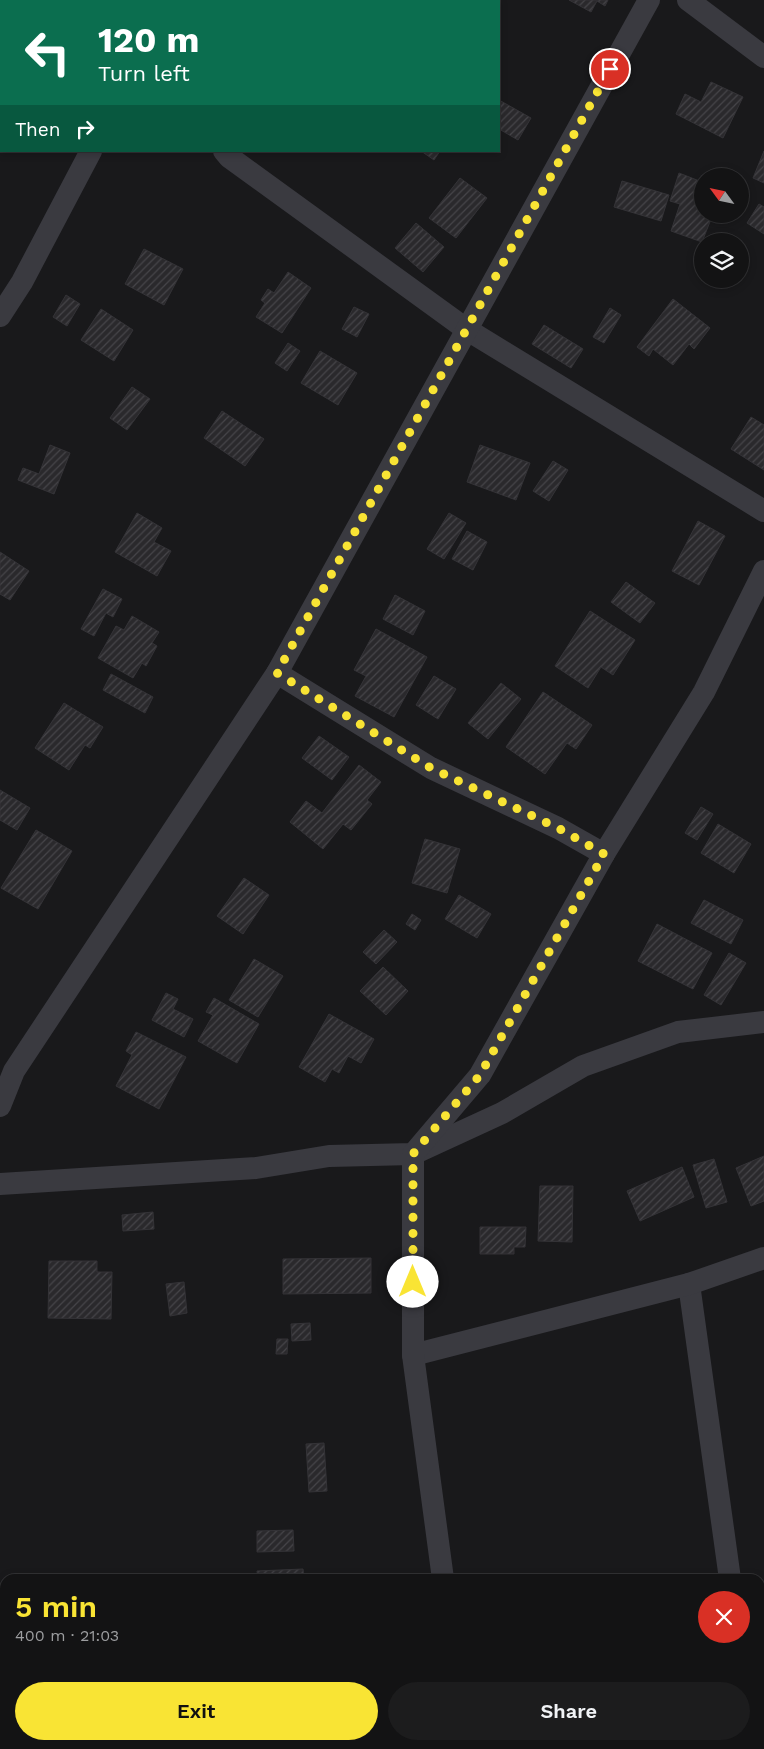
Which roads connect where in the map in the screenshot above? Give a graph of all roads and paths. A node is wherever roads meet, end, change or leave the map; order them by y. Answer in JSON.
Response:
{"nodes":[{"id":1,"x":649,"y":0,"type":"edge"},
{"id":2,"x":688,"y":0,"type":"edge"},
{"id":3,"x":764,"y":57,"type":"edge"},
{"id":4,"x":91,"y":152,"type":"edge"},
{"id":5,"x":231,"y":153,"type":"edge"},
{"id":6,"x":11,"y":282,"type":"edge"},
{"id":7,"x":0,"y":316,"type":"edge"},
{"id":8,"x":466,"y":329,"type":"junction"},
{"id":9,"x":764,"y":511,"type":"edge"},
{"id":10,"x":764,"y":571,"type":"edge"},
{"id":11,"x":277,"y":673,"type":"junction"},
{"id":12,"x":604,"y":854,"type":"junction"},
{"id":13,"x":764,"y":1022,"type":"edge"},
{"id":14,"x":7,"y":1066,"type":"edge"},
{"id":15,"x":0,"y":1106,"type":"edge"},
{"id":16,"x":413,"y":1154,"type":"junction"},
{"id":17,"x":0,"y":1184,"type":"edge"},
{"id":18,"x":764,"y":1258,"type":"edge"},
{"id":19,"x":690,"y":1284,"type":"junction"},
{"id":20,"x":412,"y":1355,"type":"junction"},
{"id":21,"x":441,"y":1574,"type":"edge"},
{"id":22,"x":729,"y":1574,"type":"edge"}],
"edges":[{"from":1,"to":8,"type":"street"},
{"from":2,"to":3,"type":"street"},
{"from":4,"to":6,"type":"street"},
{"from":5,"to":8,"type":"street"},
{"from":6,"to":7,"type":"street"},
{"from":8,"to":9,"type":"street"},
{"from":8,"to":11,"type":"street"},
{"from":10,"to":12,"type":"street"},
{"from":11,"to":12,"type":"street"},
{"from":11,"to":14,"type":"street"},
{"from":12,"to":16,"type":"street"},
{"from":13,"to":16,"type":"street"},
{"from":14,"to":15,"type":"street"},
{"from":16,"to":17,"type":"street"},
{"from":16,"to":20,"type":"street"},
{"from":18,"to":19,"type":"street"},
{"from":19,"to":20,"type":"street"},
{"from":19,"to":22,"type":"street"},
{"from":20,"to":21,"type":"street"}]}
